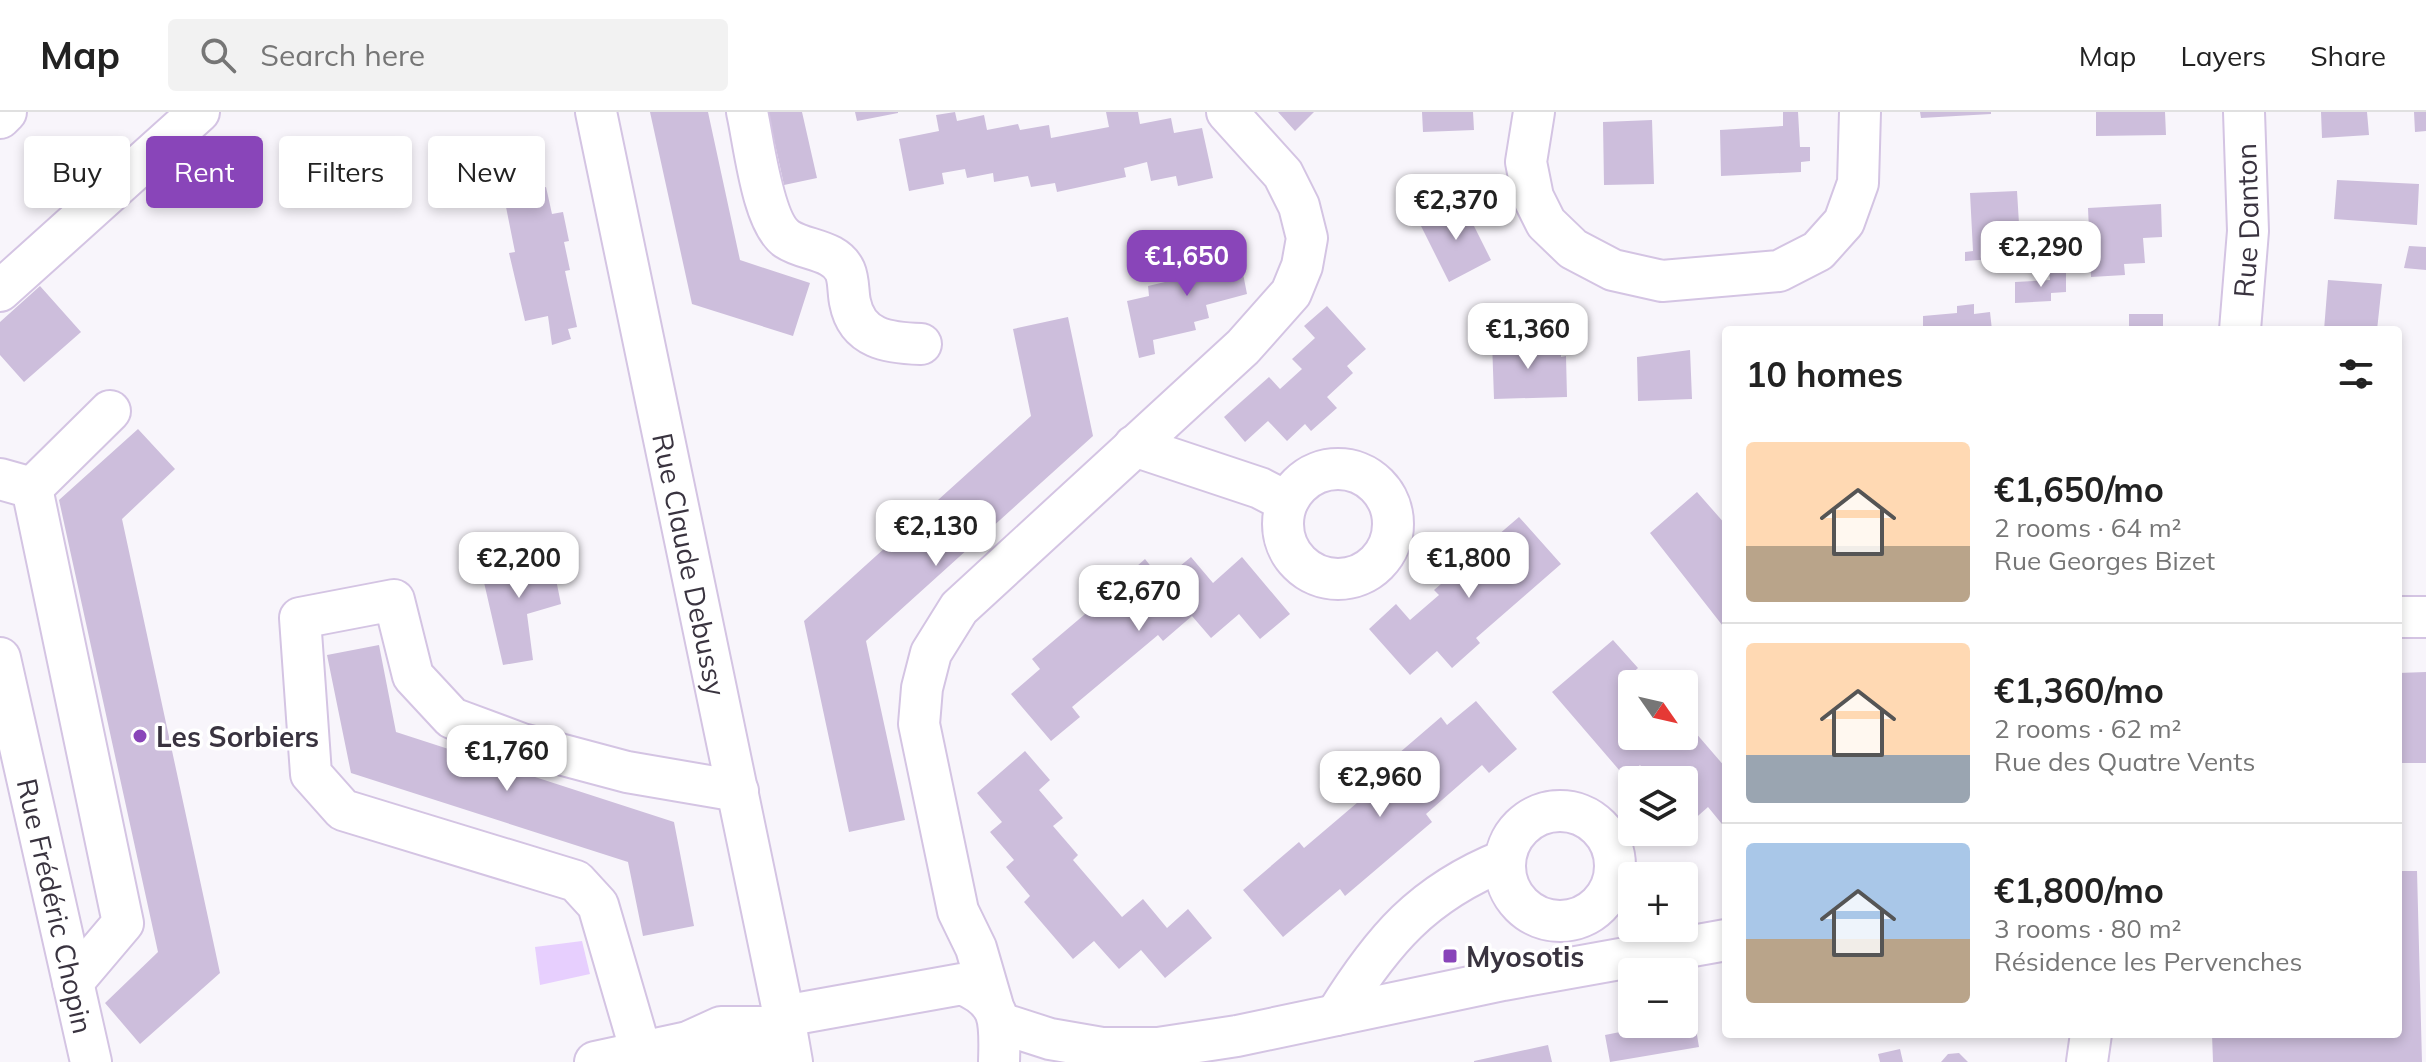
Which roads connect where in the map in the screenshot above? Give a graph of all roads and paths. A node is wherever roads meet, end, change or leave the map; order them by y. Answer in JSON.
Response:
{"nodes":[{"id":1,"x":6,"y":112,"type":"edge"},
{"id":2,"x":199,"y":112,"type":"edge"},
{"id":3,"x":596,"y":112,"type":"edge"},
{"id":4,"x":747,"y":112,"type":"edge"},
{"id":5,"x":1227,"y":112,"type":"edge"},
{"id":6,"x":1534,"y":112,"type":"edge"},
{"id":7,"x":1860,"y":112,"type":"edge"},
{"id":8,"x":2244,"y":112,"type":"edge"},
{"id":9,"x":0,"y":118,"type":"edge"},
{"id":10,"x":0,"y":291,"type":"edge"},
{"id":11,"x":2240,"y":326,"type":"edge"},
{"id":12,"x":921,"y":344,"type":"dead end"},
{"id":13,"x":110,"y":411,"type":"dead end"},
{"id":14,"x":1134,"y":446,"type":"junction"},
{"id":15,"x":16,"y":484,"type":"edge"},
{"id":16,"x":1287,"y":502,"type":"dead end"},
{"id":17,"x":2402,"y":617,"type":"edge"},
{"id":18,"x":2426,"y":617,"type":"edge"},
{"id":19,"x":0,"y":658,"type":"edge"},
{"id":20,"x":12,"y":758,"type":"edge"},
{"id":21,"x":738,"y":791,"type":"junction"},
{"id":22,"x":1505,"y":860,"type":"dead end"},
{"id":23,"x":958,"y":911,"type":"junction"},
{"id":24,"x":1722,"y":941,"type":"edge"},
{"id":25,"x":73,"y":982,"type":"junction"},
{"id":26,"x":939,"y":988,"type":"junction"},
{"id":27,"x":996,"y":1013,"type":"junction"},
{"id":28,"x":1336,"y":1015,"type":"junction"},
{"id":29,"x":787,"y":1035,"type":"edge"},
{"id":30,"x":2090,"y":1038,"type":"edge"},
{"id":31,"x":688,"y":1042,"type":"junction"},
{"id":32,"x":1158,"y":1048,"type":"junction"},
{"id":33,"x":641,"y":1052,"type":"junction"},
{"id":34,"x":91,"y":1062,"type":"edge"},
{"id":35,"x":595,"y":1062,"type":"edge"},
{"id":36,"x":764,"y":1062,"type":"edge"},
{"id":37,"x":999,"y":1062,"type":"edge"},
{"id":38,"x":1114,"y":1062,"type":"edge"},
{"id":39,"x":2087,"y":1062,"type":"edge"}],
"edges":[{"from":1,"to":9,"type":"street"},
{"from":2,"to":10,"type":"street"},
{"from":3,"to":21,"type":"street","name":"Rue Claude Debussy"},
{"from":4,"to":12,"type":"street"},
{"from":5,"to":14,"type":"street"},
{"from":6,"to":7,"type":"street"},
{"from":8,"to":11,"type":"street","name":"Rue Danton"},
{"from":13,"to":15,"type":"street"},
{"from":14,"to":16,"type":"street"},
{"from":14,"to":23,"type":"street"},
{"from":15,"to":25,"type":"street"},
{"from":17,"to":18,"type":"street"},
{"from":19,"to":20,"type":"street","name":"Rue Frédéric Chopin"},
{"from":20,"to":25,"type":"street","name":"Rue Frédéric Chopin"},
{"from":21,"to":29,"type":"street","name":"Rue Claude Debussy"},
{"from":21,"to":33,"type":"street"},
{"from":22,"to":28,"type":"street"},
{"from":23,"to":26,"type":"street"},
{"from":23,"to":27,"type":"street"},
{"from":24,"to":28,"type":"street"},
{"from":25,"to":34,"type":"street","name":"Rue Frédéric Chopin"},
{"from":26,"to":27,"type":"street"},
{"from":26,"to":29,"type":"street"},
{"from":27,"to":32,"type":"street"},
{"from":27,"to":37,"type":"street"},
{"from":28,"to":32,"type":"street"},
{"from":29,"to":31,"type":"street"},
{"from":30,"to":39,"type":"street"},
{"from":31,"to":33,"type":"street"},
{"from":31,"to":36,"type":"street"},
{"from":32,"to":38,"type":"street"},
{"from":33,"to":35,"type":"street"}]}
